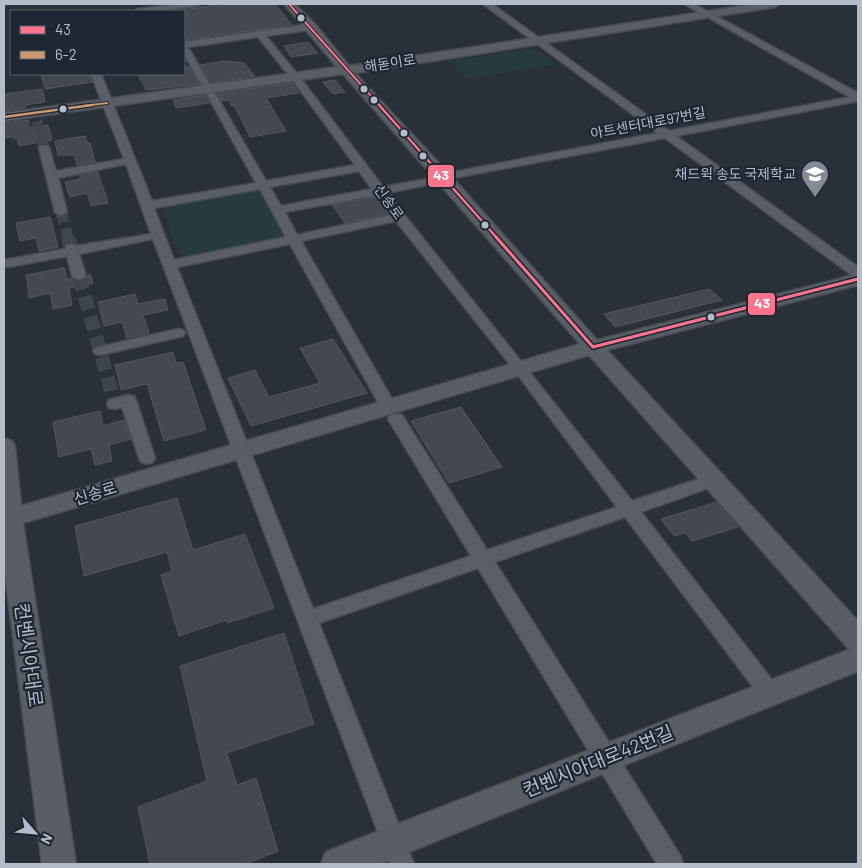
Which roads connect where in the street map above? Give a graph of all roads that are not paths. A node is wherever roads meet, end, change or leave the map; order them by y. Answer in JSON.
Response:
{"nodes":[{"id":1,"x":197,"y":4,"type":"edge"},
{"id":2,"x":289,"y":4,"type":"edge"},
{"id":3,"x":487,"y":4,"type":"edge"},
{"id":4,"x":688,"y":4,"type":"edge"},
{"id":5,"x":774,"y":4,"type":"edge"},
{"id":6,"x":160,"y":10,"type":"edge"},
{"id":7,"x":707,"y":14,"type":"junction"},
{"id":8,"x":311,"y":27,"type":"junction"},
{"id":9,"x":260,"y":34,"type":"junction"},
{"id":10,"x":537,"y":40,"type":"junction"},
{"id":11,"x":185,"y":47,"type":"edge"},
{"id":12,"x":185,"y":49,"type":"edge"},
{"id":13,"x":346,"y":70,"type":"junction"},
{"id":14,"x":96,"y":75,"type":"edge"},
{"id":15,"x":295,"y":77,"type":"junction"},
{"id":16,"x":208,"y":86,"type":"junction"},
{"id":17,"x":858,"y":97,"type":"edge"},
{"id":18,"x":107,"y":103,"type":"junction"},
{"id":19,"x":4,"y":117,"type":"edge"},
{"id":20,"x":668,"y":134,"type":"junction"},
{"id":21,"x":44,"y":148,"type":"tunnel mouth"},
{"id":22,"x":122,"y":162,"type":"dead end"},
{"id":23,"x":362,"y":166,"type":"junction"},
{"id":24,"x":50,"y":176,"type":"junction"},
{"id":25,"x":443,"y":177,"type":"junction"},
{"id":26,"x":427,"y":182,"type":"dead end"},
{"id":27,"x":263,"y":184,"type":"junction"},
{"id":28,"x":380,"y":191,"type":"junction"},
{"id":29,"x":149,"y":205,"type":"junction"},
{"id":30,"x":278,"y":210,"type":"junction"},
{"id":31,"x":61,"y":212,"type":"tunnel mouth"},
{"id":32,"x":399,"y":217,"type":"junction"},
{"id":33,"x":148,"y":237,"type":"dead end"},
{"id":34,"x":294,"y":238,"type":"junction"},
{"id":35,"x":71,"y":248,"type":"tunnel mouth"},
{"id":36,"x":8,"y":263,"type":"dead end"},
{"id":37,"x":170,"y":265,"type":"junction"},
{"id":38,"x":858,"y":273,"type":"edge"},
{"id":39,"x":79,"y":276,"type":"tunnel mouth"},
{"id":40,"x":858,"y":279,"type":"edge"},
{"id":41,"x":178,"y":333,"type":"dead end"},
{"id":42,"x":594,"y":347,"type":"junction"},
{"id":43,"x":100,"y":352,"type":"dead end"},
{"id":44,"x":520,"y":368,"type":"junction"},
{"id":45,"x":115,"y":404,"type":"dead end"},
{"id":46,"x":392,"y":412,"type":"junction"},
{"id":47,"x":4,"y":446,"type":"edge"},
{"id":48,"x":241,"y":450,"type":"junction"},
{"id":49,"x":147,"y":458,"type":"dead end"},
{"id":50,"x":714,"y":480,"type":"junction"},
{"id":51,"x":628,"y":508,"type":"junction"},
{"id":52,"x":7,"y":519,"type":"edge"},
{"id":53,"x":482,"y":558,"type":"junction"},
{"id":54,"x":308,"y":619,"type":"junction"},
{"id":55,"x":858,"y":640,"type":"edge"},
{"id":56,"x":858,"y":659,"type":"edge"},
{"id":57,"x":769,"y":692,"type":"junction"},
{"id":58,"x":606,"y":757,"type":"junction"},
{"id":59,"x":398,"y":854,"type":"edge"},
{"id":60,"x":59,"y":864,"type":"edge"},
{"id":61,"x":338,"y":864,"type":"edge"},
{"id":62,"x":671,"y":864,"type":"edge"}],
"edges":[{"from":1,"to":6,"type":"street"},
{"from":2,"to":8,"type":"street"},
{"from":3,"to":10,"type":"street"},
{"from":4,"to":7,"type":"street"},
{"from":5,"to":7,"type":"street","name":"해돋이로"},
{"from":7,"to":10,"type":"street","name":"해돋이로"},
{"from":7,"to":17,"type":"street"},
{"from":8,"to":9,"type":"street"},
{"from":8,"to":13,"type":"street"},
{"from":9,"to":11,"type":"street"},
{"from":9,"to":15,"type":"street","name":"신송로"},
{"from":10,"to":13,"type":"street","name":"해돋이로"},
{"from":10,"to":20,"type":"street"},
{"from":12,"to":16,"type":"street"},
{"from":13,"to":15,"type":"street","name":"해돋이로"},
{"from":13,"to":25,"type":"street"},
{"from":14,"to":18,"type":"street"},
{"from":15,"to":16,"type":"street","name":"해돋이로"},
{"from":15,"to":23,"type":"street","name":"신송로"},
{"from":16,"to":18,"type":"street","name":"해돋이로"},
{"from":16,"to":27,"type":"street"},
{"from":17,"to":20,"type":"street","name":"아트센터대로97번길"},
{"from":18,"to":19,"type":"street","name":"해돋이로"},
{"from":18,"to":29,"type":"street"},
{"from":20,"to":25,"type":"street","name":"아트센터대로97번길"},
{"from":20,"to":38,"type":"street"},
{"from":21,"to":24,"type":"street"},
{"from":22,"to":24,"type":"street"},
{"from":23,"to":27,"type":"street"},
{"from":23,"to":28,"type":"street","name":"신송로"},
{"from":24,"to":31,"type":"street"},
{"from":25,"to":42,"type":"street"},
{"from":26,"to":28,"type":"street"},
{"from":27,"to":29,"type":"street"},
{"from":27,"to":30,"type":"street"},
{"from":28,"to":30,"type":"street"},
{"from":28,"to":32,"type":"street","name":"신송로"},
{"from":29,"to":37,"type":"street"},
{"from":30,"to":34,"type":"street"},
{"from":32,"to":34,"type":"street"},
{"from":32,"to":44,"type":"street","name":"신송로"},
{"from":33,"to":36,"type":"street"},
{"from":34,"to":37,"type":"street"},
{"from":34,"to":46,"type":"street"},
{"from":35,"to":39,"type":"street"},
{"from":37,"to":48,"type":"street"},
{"from":40,"to":42,"type":"street","name":"신송로"},
{"from":41,"to":43,"type":"street"},
{"from":42,"to":44,"type":"street","name":"신송로"},
{"from":42,"to":50,"type":"street"},
{"from":44,"to":46,"type":"street","name":"신송로"},
{"from":44,"to":51,"type":"street"},
{"from":45,"to":49,"type":"street"},
{"from":46,"to":48,"type":"street","name":"신송로"},
{"from":46,"to":53,"type":"street"},
{"from":47,"to":52,"type":"street","name":"컨벤시아대로"},
{"from":48,"to":52,"type":"street","name":"신송로"},
{"from":48,"to":54,"type":"street"},
{"from":50,"to":51,"type":"street"},
{"from":50,"to":55,"type":"street"},
{"from":51,"to":53,"type":"street"},
{"from":51,"to":57,"type":"street"},
{"from":52,"to":60,"type":"street","name":"컨벤시아대로"},
{"from":53,"to":54,"type":"street"},
{"from":53,"to":58,"type":"street"},
{"from":54,"to":59,"type":"street"},
{"from":56,"to":57,"type":"street","name":"컨벤시아대로42번길"},
{"from":57,"to":58,"type":"street","name":"컨벤시아대로42번길"},
{"from":58,"to":59,"type":"street","name":"컨벤시아대로42번길"},
{"from":58,"to":62,"type":"street"},
{"from":59,"to":61,"type":"street","name":"컨벤시아대로42번길"}]}
